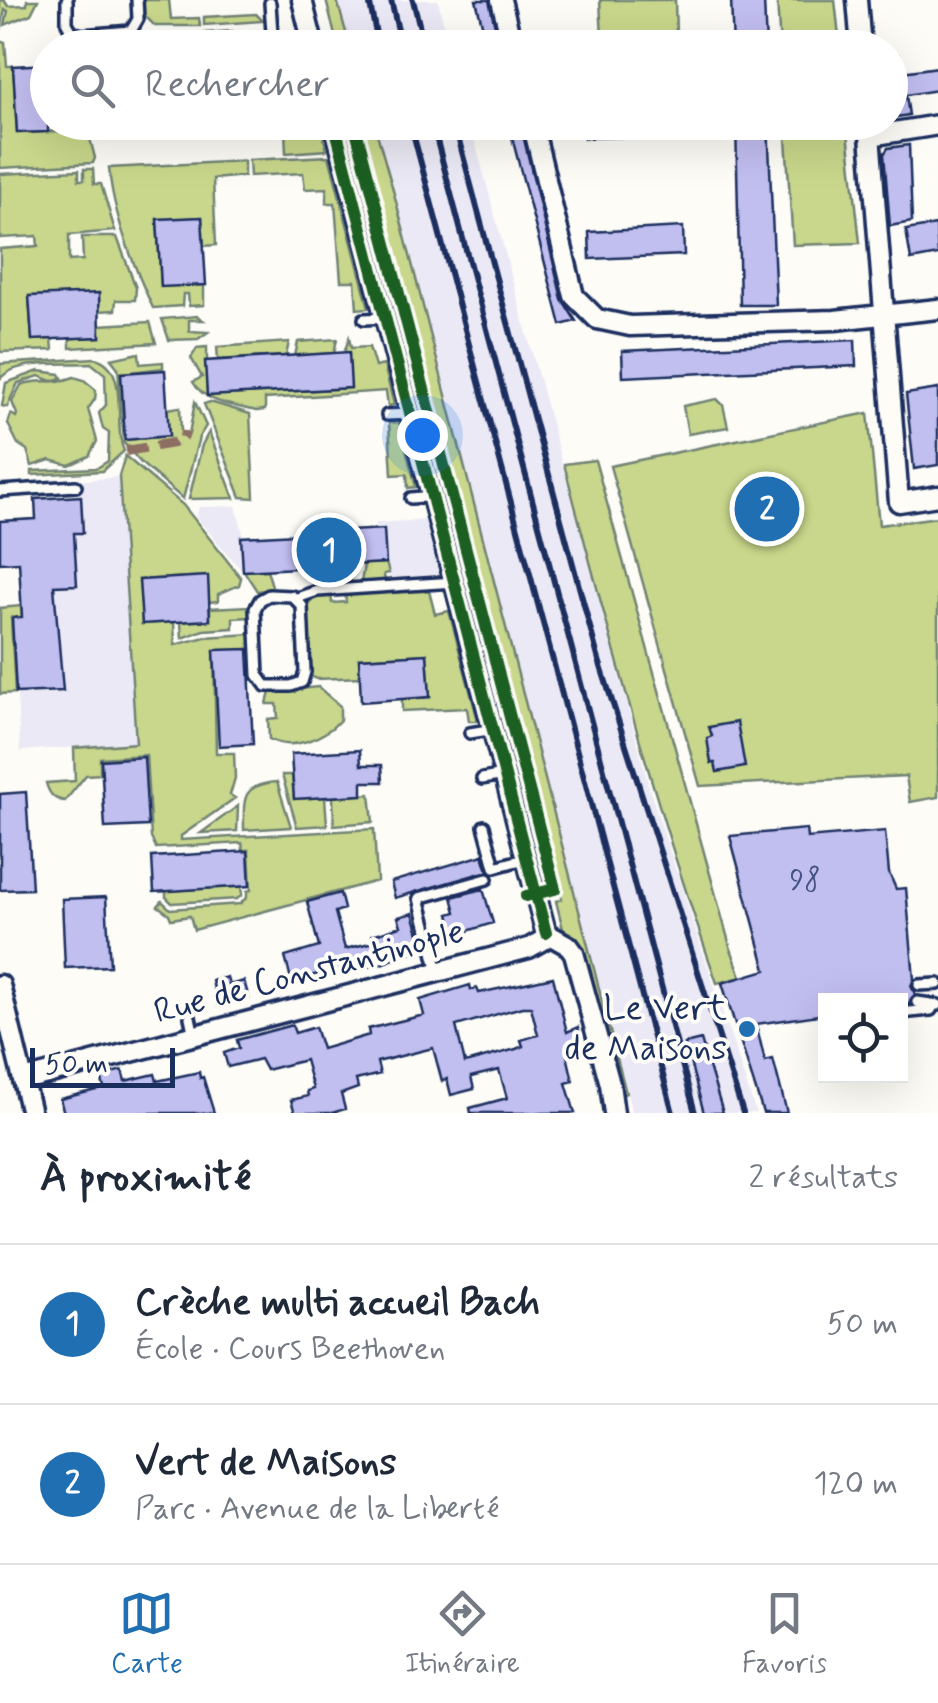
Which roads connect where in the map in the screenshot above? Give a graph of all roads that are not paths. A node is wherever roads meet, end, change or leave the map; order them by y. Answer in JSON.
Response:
{"nodes":[{"id":1,"x":67,"y":0,"type":"edge"},
{"id":2,"x":136,"y":0,"type":"edge"},
{"id":3,"x":302,"y":0,"type":"edge"},
{"id":4,"x":501,"y":0,"type":"edge"},
{"id":5,"x":856,"y":0,"type":"edge"},
{"id":6,"x":270,"y":3,"type":"dead end"},
{"id":7,"x":71,"y":30,"type":"edge"},
{"id":8,"x":132,"y":30,"type":"edge"},
{"id":9,"x":272,"y":30,"type":"edge"},
{"id":10,"x":310,"y":30,"type":"edge"},
{"id":11,"x":508,"y":30,"type":"edge"},
{"id":12,"x":859,"y":30,"type":"edge"},
{"id":13,"x":938,"y":125,"type":"edge"},
{"id":14,"x":908,"y":127,"type":"edge"},
{"id":15,"x":339,"y":140,"type":"edge"},
{"id":16,"x":536,"y":140,"type":"edge"},
{"id":17,"x":871,"y":140,"type":"edge"},
{"id":18,"x":938,"y":309,"type":"edge"},
{"id":19,"x":886,"y":316,"type":"junction"},
{"id":20,"x":387,"y":318,"type":"junction"},
{"id":21,"x":364,"y":319,"type":"dead end"},
{"id":22,"x":412,"y":414,"type":"junction"},
{"id":23,"x":387,"y":415,"type":"dead end"},
{"id":24,"x":76,"y":486,"type":"dead end"},
{"id":25,"x":0,"y":491,"type":"edge"},
{"id":26,"x":432,"y":496,"type":"junction"},
{"id":27,"x":938,"y":496,"type":"edge"},
{"id":28,"x":411,"y":498,"type":"dead end"},
{"id":29,"x":455,"y":582,"type":"junction"},
{"id":30,"x":296,"y":598,"type":"junction"},
{"id":31,"x":494,"y":729,"type":"junction"},
{"id":32,"x":470,"y":732,"type":"dead end"},
{"id":33,"x":506,"y":775,"type":"junction"},
{"id":34,"x":482,"y":778,"type":"dead end"},
{"id":35,"x":484,"y":826,"type":"dead end"},
{"id":36,"x":528,"y":858,"type":"junction"},
{"id":37,"x":487,"y":879,"type":"dead end"},
{"id":38,"x":546,"y":933,"type":"junction"},
{"id":39,"x":438,"y":971,"type":"junction"},
{"id":40,"x":938,"y":984,"type":"edge"},
{"id":41,"x":919,"y":985,"type":"dead end"},
{"id":42,"x":0,"y":986,"type":"edge"},
{"id":43,"x":917,"y":1002,"type":"dead end"},
{"id":44,"x":936,"y":1005,"type":"edge"},
{"id":45,"x":908,"y":1011,"type":"edge"},
{"id":46,"x":190,"y":1017,"type":"dead end"},
{"id":47,"x":194,"y":1036,"type":"junction"},
{"id":48,"x":0,"y":1055,"type":"edge"},
{"id":49,"x":24,"y":1080,"type":"junction"},
{"id":50,"x":30,"y":1112,"type":"edge"},
{"id":51,"x":614,"y":1113,"type":"edge"}],
"edges":[{"from":1,"to":7,"type":"lane"},
{"from":2,"to":8,"type":"lane"},
{"from":3,"to":10,"type":"street"},
{"from":4,"to":11,"type":"street"},
{"from":5,"to":12,"type":"street"},
{"from":6,"to":9,"type":"lane"},
{"from":13,"to":14,"type":"street"},
{"from":15,"to":20,"type":"street"},
{"from":16,"to":19,"type":"street"},
{"from":17,"to":19,"type":"street"},
{"from":18,"to":19,"type":"street"},
{"from":19,"to":27,"type":"street"},
{"from":20,"to":21,"type":"lane"},
{"from":20,"to":22,"type":"street"},
{"from":22,"to":23,"type":"lane"},
{"from":22,"to":26,"type":"street"},
{"from":24,"to":25,"type":"lane"},
{"from":26,"to":28,"type":"lane"},
{"from":26,"to":29,"type":"street"},
{"from":29,"to":30,"type":"lane"},
{"from":29,"to":31,"type":"street"},
{"from":30,"to":30,"type":"lane"},
{"from":31,"to":32,"type":"lane"},
{"from":31,"to":33,"type":"street"},
{"from":33,"to":34,"type":"lane"},
{"from":33,"to":36,"type":"street"},
{"from":35,"to":36,"type":"lane"},
{"from":36,"to":38,"type":"street"},
{"from":37,"to":39,"type":"lane"},
{"from":38,"to":39,"type":"street","name":"Rue de Constantinople"},
{"from":38,"to":51,"type":"street"},
{"from":39,"to":47,"type":"street","name":"Rue de Constantinople"},
{"from":40,"to":41,"type":"lane"},
{"from":42,"to":49,"type":"street"},
{"from":43,"to":44,"type":"lane"},
{"from":44,"to":45,"type":"lane"},
{"from":46,"to":47,"type":"lane"},
{"from":47,"to":49,"type":"street","name":"Rue de Constantinople"},
{"from":48,"to":49,"type":"street"},
{"from":49,"to":50,"type":"street"}]}
